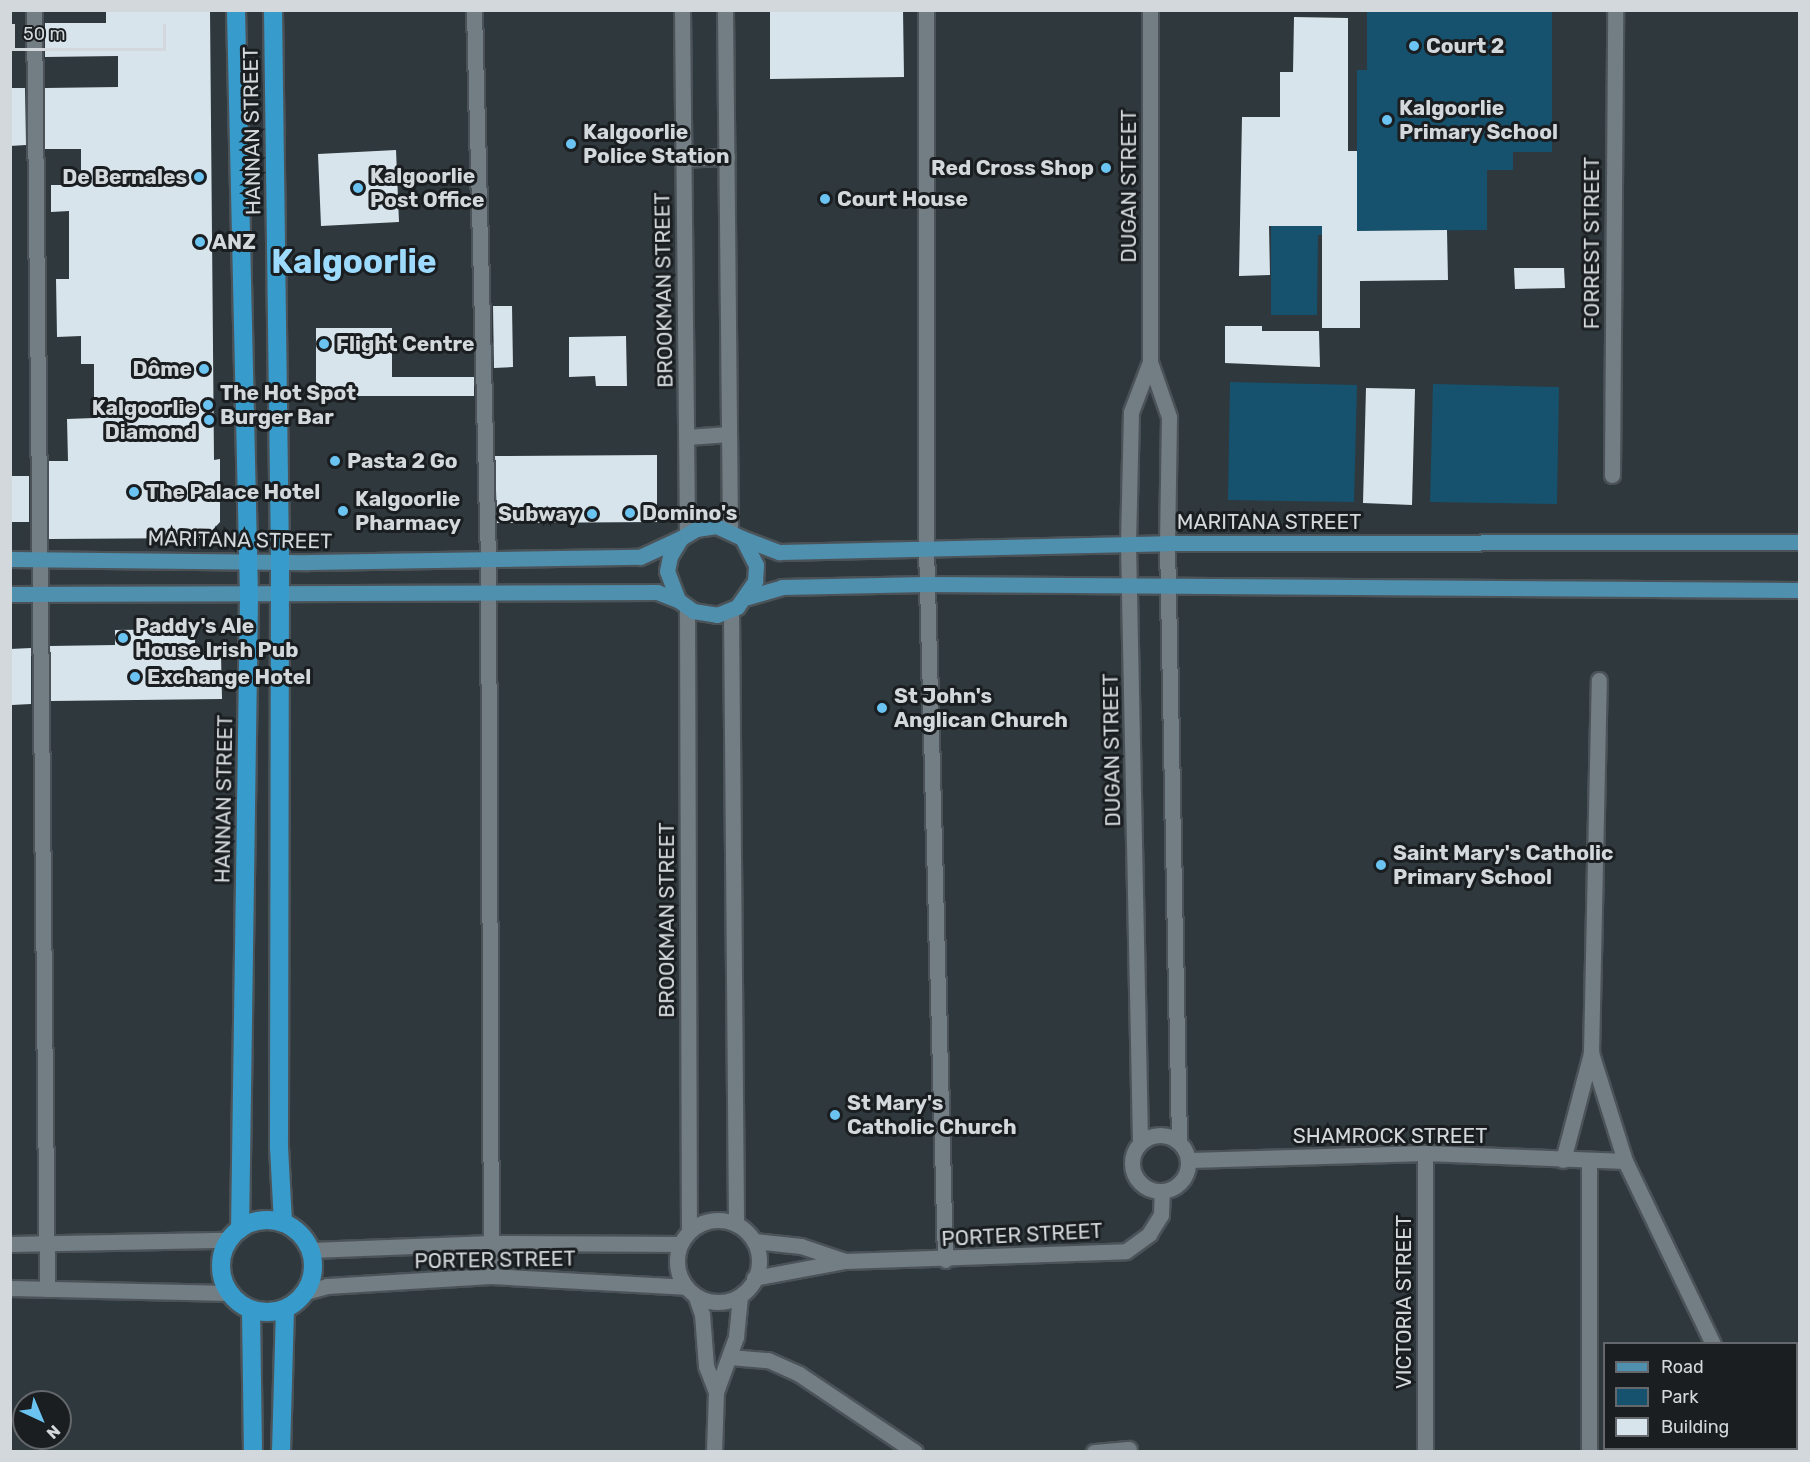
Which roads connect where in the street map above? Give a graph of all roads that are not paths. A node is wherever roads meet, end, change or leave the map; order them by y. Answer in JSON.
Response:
{"nodes":[{"id":1,"x":34,"y":10,"type":"edge"},
{"id":2,"x":236,"y":10,"type":"edge"},
{"id":3,"x":273,"y":10,"type":"edge"},
{"id":4,"x":474,"y":10,"type":"edge"},
{"id":5,"x":682,"y":10,"type":"edge"},
{"id":6,"x":725,"y":10,"type":"edge"},
{"id":7,"x":926,"y":10,"type":"edge"},
{"id":8,"x":1150,"y":10,"type":"edge"},
{"id":9,"x":1615,"y":10,"type":"edge"},
{"id":10,"x":727,"y":157,"type":"junction"},
{"id":11,"x":684,"y":159,"type":"junction"},
{"id":12,"x":1150,"y":362,"type":"junction"},
{"id":13,"x":729,"y":434,"type":"junction"},
{"id":14,"x":687,"y":437,"type":"junction"},
{"id":15,"x":1612,"y":475,"type":"dead end"},
{"id":16,"x":736,"y":534,"type":"junction"},
{"id":17,"x":684,"y":536,"type":"junction"},
{"id":18,"x":1800,"y":542,"type":"edge"},
{"id":19,"x":1167,"y":543,"type":"junction"},
{"id":20,"x":1128,"y":544,"type":"junction"},
{"id":21,"x":926,"y":547,"type":"junction"},
{"id":22,"x":40,"y":559,"type":"junction"},
{"id":23,"x":10,"y":560,"type":"edge"},
{"id":24,"x":488,"y":560,"type":"junction"},
{"id":25,"x":249,"y":561,"type":"junction"},
{"id":26,"x":280,"y":562,"type":"junction"},
{"id":27,"x":1130,"y":583,"type":"junction"},
{"id":28,"x":1168,"y":583,"type":"junction"},
{"id":29,"x":927,"y":584,"type":"junction"},
{"id":30,"x":1800,"y":590,"type":"edge"},
{"id":31,"x":40,"y":593,"type":"junction"},
{"id":32,"x":10,"y":594,"type":"edge"},
{"id":33,"x":486,"y":595,"type":"junction"},
{"id":34,"x":249,"y":596,"type":"junction"},
{"id":35,"x":280,"y":596,"type":"junction"},
{"id":36,"x":748,"y":597,"type":"junction"},
{"id":37,"x":682,"y":604,"type":"junction"},
{"id":38,"x":731,"y":611,"type":"junction"},
{"id":39,"x":1599,"y":680,"type":"dead end"},
{"id":40,"x":1591,"y":1053,"type":"junction"},
{"id":41,"x":1179,"y":1140,"type":"junction"},
{"id":42,"x":1140,"y":1141,"type":"junction"},
{"id":43,"x":1425,"y":1154,"type":"junction"},
{"id":44,"x":1190,"y":1160,"type":"junction"},
{"id":45,"x":1563,"y":1160,"type":"junction"},
{"id":46,"x":1589,"y":1161,"type":"junction"},
{"id":47,"x":1625,"y":1161,"type":"junction"},
{"id":48,"x":1162,"y":1191,"type":"junction"},
{"id":49,"x":283,"y":1223,"type":"junction"},
{"id":50,"x":736,"y":1224,"type":"junction"},
{"id":51,"x":234,"y":1234,"type":"junction"},
{"id":52,"x":685,"y":1237,"type":"junction"},
{"id":53,"x":754,"y":1241,"type":"junction"},
{"id":54,"x":10,"y":1244,"type":"edge"},
{"id":55,"x":491,"y":1244,"type":"junction"},
{"id":56,"x":47,"y":1245,"type":"junction"},
{"id":57,"x":310,"y":1250,"type":"junction"},
{"id":58,"x":845,"y":1260,"type":"junction"},
{"id":59,"x":945,"y":1260,"type":"junction"},
{"id":60,"x":491,"y":1276,"type":"junction"},
{"id":61,"x":754,"y":1278,"type":"junction"},
{"id":62,"x":10,"y":1288,"type":"edge"},
{"id":63,"x":47,"y":1289,"type":"junction"},
{"id":64,"x":305,"y":1292,"type":"junction"},
{"id":65,"x":691,"y":1292,"type":"junction"},
{"id":66,"x":229,"y":1293,"type":"junction"},
{"id":67,"x":740,"y":1296,"type":"junction"},
{"id":68,"x":285,"y":1309,"type":"junction"},
{"id":69,"x":251,"y":1310,"type":"junction"},
{"id":70,"x":1712,"y":1342,"type":"edge"},
{"id":71,"x":730,"y":1357,"type":"junction"},
{"id":72,"x":716,"y":1392,"type":"junction"},
{"id":73,"x":1129,"y":1449,"type":"dead end"},
{"id":74,"x":253,"y":1452,"type":"edge"},
{"id":75,"x":281,"y":1452,"type":"edge"},
{"id":76,"x":714,"y":1452,"type":"edge"},
{"id":77,"x":915,"y":1452,"type":"edge"},
{"id":78,"x":1094,"y":1452,"type":"edge"},
{"id":79,"x":1425,"y":1452,"type":"edge"},
{"id":80,"x":1589,"y":1452,"type":"edge"}],
"edges":[{"from":1,"to":22,"type":"street"},
{"from":2,"to":25,"type":"highway","name":"HANNAN STREET"},
{"from":3,"to":26,"type":"highway","name":"HANNAN STREET"},
{"from":4,"to":24,"type":"street"},
{"from":5,"to":11,"type":"street","name":"BROOKMAN STREET"},
{"from":6,"to":10,"type":"street"},
{"from":7,"to":21,"type":"street"},
{"from":8,"to":12,"type":"street","name":"DUGAN STREET"},
{"from":9,"to":15,"type":"street","name":"FORREST STREET"},
{"from":10,"to":11,"type":"street"},
{"from":10,"to":13,"type":"street"},
{"from":11,"to":14,"type":"street","name":"BROOKMAN STREET"},
{"from":12,"to":19,"type":"street","name":"DUGAN STREET"},
{"from":12,"to":20,"type":"street","name":"DUGAN STREET"},
{"from":13,"to":14,"type":"street"},
{"from":13,"to":16,"type":"street"},
{"from":14,"to":17,"type":"street","name":"BROOKMAN STREET"},
{"from":16,"to":17,"type":"main road"},
{"from":16,"to":21,"type":"main road","name":"MARITANA STREET"},
{"from":16,"to":36,"type":"main road"},
{"from":17,"to":24,"type":"main road","name":"MARITANA STREET"},
{"from":17,"to":37,"type":"main road"},
{"from":18,"to":19,"type":"main road","name":"MARITANA STREET"},
{"from":19,"to":20,"type":"main road","name":"MARITANA STREET"},
{"from":19,"to":28,"type":"street","name":"DUGAN STREET"},
{"from":20,"to":21,"type":"main road","name":"MARITANA STREET"},
{"from":20,"to":27,"type":"street","name":"DUGAN STREET"},
{"from":21,"to":29,"type":"street"},
{"from":22,"to":23,"type":"main road","name":"MARITANA STREET"},
{"from":22,"to":25,"type":"main road","name":"MARITANA STREET"},
{"from":22,"to":31,"type":"street"},
{"from":24,"to":26,"type":"main road","name":"MARITANA STREET"},
{"from":24,"to":33,"type":"street"},
{"from":25,"to":26,"type":"main road","name":"MARITANA STREET"},
{"from":25,"to":34,"type":"highway","name":"HANNAN STREET"},
{"from":26,"to":35,"type":"highway","name":"HANNAN STREET"},
{"from":27,"to":28,"type":"main road"},
{"from":27,"to":29,"type":"main road"},
{"from":27,"to":42,"type":"street","name":"DUGAN STREET"},
{"from":28,"to":30,"type":"main road"},
{"from":28,"to":41,"type":"street","name":"DUGAN STREET"},
{"from":29,"to":36,"type":"main road"},
{"from":29,"to":59,"type":"street"},
{"from":31,"to":32,"type":"main road"},
{"from":31,"to":34,"type":"main road"},
{"from":31,"to":56,"type":"street"},
{"from":33,"to":35,"type":"main road"},
{"from":33,"to":37,"type":"main road"},
{"from":33,"to":55,"type":"street"},
{"from":34,"to":35,"type":"main road"},
{"from":34,"to":51,"type":"highway","name":"HANNAN STREET"},
{"from":35,"to":49,"type":"highway","name":"HANNAN STREET"},
{"from":36,"to":38,"type":"main road"},
{"from":37,"to":38,"type":"main road"},
{"from":37,"to":52,"type":"street","name":"BROOKMAN STREET"},
{"from":38,"to":50,"type":"street"},
{"from":39,"to":40,"type":"street"},
{"from":40,"to":45,"type":"street"},
{"from":40,"to":47,"type":"street"},
{"from":41,"to":42,"type":"street"},
{"from":41,"to":44,"type":"street"},
{"from":42,"to":48,"type":"street"},
{"from":43,"to":44,"type":"street","name":"SHAMROCK STREET"},
{"from":43,"to":45,"type":"street","name":"SHAMROCK STREET"},
{"from":43,"to":79,"type":"street","name":"VICTORIA STREET"},
{"from":44,"to":48,"type":"street"},
{"from":45,"to":46,"type":"street","name":"SHAMROCK STREET"},
{"from":46,"to":47,"type":"street","name":"SHAMROCK STREET"},
{"from":46,"to":80,"type":"street"},
{"from":47,"to":70,"type":"street"},
{"from":48,"to":59,"type":"street","name":"PORTER STREET"},
{"from":49,"to":51,"type":"highway"},
{"from":49,"to":57,"type":"highway"},
{"from":50,"to":52,"type":"street"},
{"from":50,"to":53,"type":"street"},
{"from":51,"to":56,"type":"street"},
{"from":51,"to":66,"type":"highway"},
{"from":52,"to":55,"type":"street","name":"PORTER STREET"},
{"from":52,"to":65,"type":"street"},
{"from":53,"to":58,"type":"street","name":"PORTER STREET"},
{"from":53,"to":61,"type":"street"},
{"from":54,"to":56,"type":"street"},
{"from":55,"to":57,"type":"street","name":"PORTER STREET"},
{"from":55,"to":60,"type":"street"},
{"from":56,"to":63,"type":"street"},
{"from":57,"to":64,"type":"highway"},
{"from":58,"to":59,"type":"street","name":"PORTER STREET"},
{"from":58,"to":61,"type":"street","name":"PORTER STREET"},
{"from":60,"to":64,"type":"street","name":"PORTER STREET"},
{"from":60,"to":65,"type":"street","name":"PORTER STREET"},
{"from":61,"to":67,"type":"street"},
{"from":62,"to":63,"type":"street"},
{"from":63,"to":66,"type":"street"},
{"from":64,"to":68,"type":"highway"},
{"from":65,"to":67,"type":"street"},
{"from":65,"to":72,"type":"street"},
{"from":66,"to":69,"type":"highway"},
{"from":67,"to":71,"type":"street"},
{"from":68,"to":69,"type":"highway"},
{"from":68,"to":75,"type":"highway"},
{"from":69,"to":74,"type":"highway"},
{"from":71,"to":72,"type":"street"},
{"from":71,"to":77,"type":"street"},
{"from":72,"to":76,"type":"street"},
{"from":73,"to":78,"type":"street"}]}
